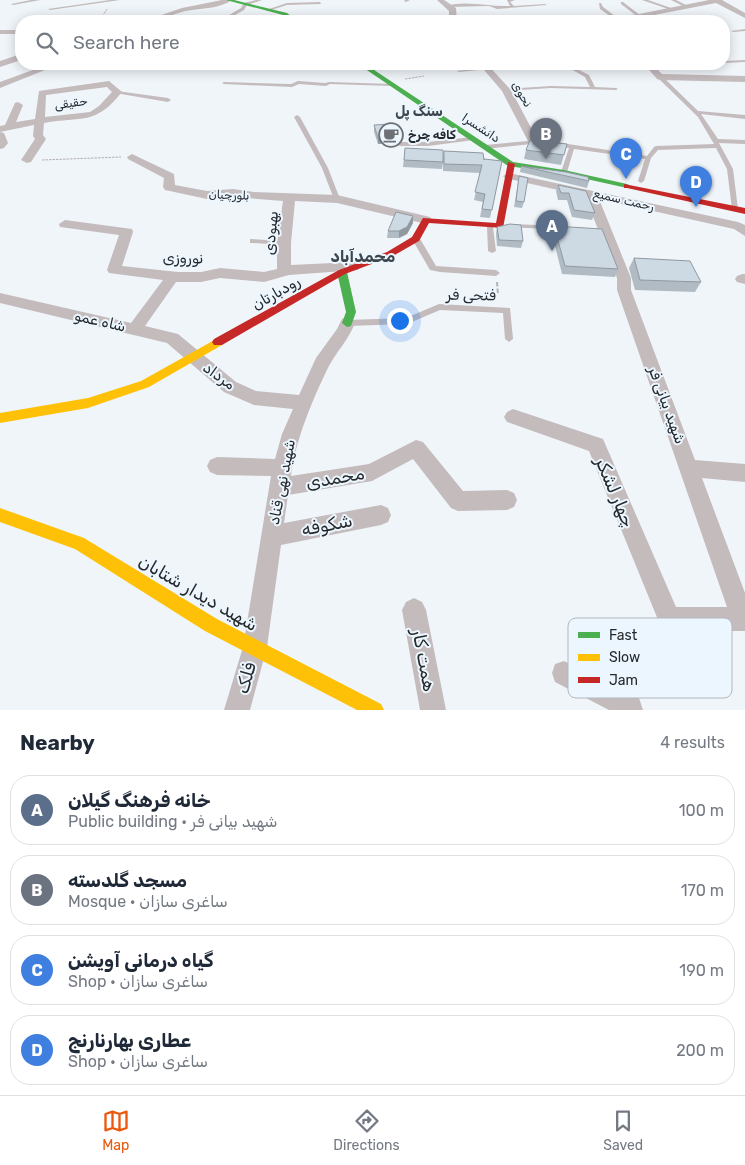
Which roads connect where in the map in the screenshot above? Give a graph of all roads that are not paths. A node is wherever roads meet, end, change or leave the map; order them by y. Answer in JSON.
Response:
{"nodes":[{"id":1,"x":38,"y":0,"type":"edge"},
{"id":2,"x":116,"y":0,"type":"edge"},
{"id":3,"x":229,"y":0,"type":"edge"},
{"id":4,"x":260,"y":0,"type":"edge"},
{"id":5,"x":440,"y":0,"type":"edge"},
{"id":6,"x":513,"y":0,"type":"edge"},
{"id":7,"x":644,"y":0,"type":"edge"},
{"id":8,"x":672,"y":0,"type":"edge"},
{"id":9,"x":718,"y":0,"type":"edge"},
{"id":10,"x":707,"y":1,"type":"edge"},
{"id":11,"x":320,"y":2,"type":"dead end"},
{"id":12,"x":622,"y":3,"type":"dead end"},
{"id":13,"x":13,"y":4,"type":"dead end"},
{"id":14,"x":245,"y":4,"type":"junction"},
{"id":15,"x":600,"y":4,"type":"dead end"},
{"id":16,"x":448,"y":6,"type":"junction"},
{"id":17,"x":545,"y":6,"type":"dead end"},
{"id":18,"x":686,"y":6,"type":"junction"},
{"id":19,"x":513,"y":7,"type":"junction"},
{"id":20,"x":50,"y":9,"type":"dead end"},
{"id":21,"x":268,"y":10,"type":"junction"},
{"id":22,"x":668,"y":10,"type":"junction"},
{"id":23,"x":652,"y":14,"type":"joint"},
{"id":24,"x":743,"y":14,"type":"edge"},
{"id":25,"x":167,"y":15,"type":"edge"},
{"id":26,"x":232,"y":15,"type":"edge"},
{"id":27,"x":286,"y":15,"type":"edge"},
{"id":28,"x":453,"y":15,"type":"edge"},
{"id":29,"x":611,"y":15,"type":"edge"},
{"id":30,"x":638,"y":15,"type":"edge"},
{"id":31,"x":646,"y":15,"type":"edge"},
{"id":32,"x":677,"y":15,"type":"edge"},
{"id":33,"x":745,"y":30,"type":"edge"},
{"id":34,"x":734,"y":31,"type":"dead end"},
{"id":35,"x":0,"y":32,"type":"edge"},
{"id":36,"x":15,"y":32,"type":"edge"},
{"id":37,"x":7,"y":52,"type":"dead end"},
{"id":38,"x":15,"y":52,"type":"edge"},
{"id":39,"x":15,"y":59,"type":"edge"},
{"id":40,"x":745,"y":61,"type":"edge"},
{"id":41,"x":730,"y":62,"type":"edge"},
{"id":42,"x":0,"y":64,"type":"edge"},
{"id":43,"x":40,"y":70,"type":"edge"},
{"id":44,"x":371,"y":70,"type":"edge"},
{"id":45,"x":464,"y":70,"type":"edge"},
{"id":46,"x":488,"y":70,"type":"edge"},
{"id":47,"x":575,"y":70,"type":"edge"},
{"id":48,"x":654,"y":70,"type":"edge"},
{"id":49,"x":459,"y":71,"type":"dead end"},
{"id":50,"x":660,"y":77,"type":"junction"},
{"id":51,"x":745,"y":79,"type":"edge"},
{"id":52,"x":224,"y":83,"type":"dead end"},
{"id":53,"x":0,"y":85,"type":"edge"},
{"id":54,"x":392,"y":85,"type":"junction"},
{"id":55,"x":592,"y":88,"type":"junction"},
{"id":56,"x":616,"y":89,"type":"dead end"},
{"id":57,"x":506,"y":90,"type":"junction"},
{"id":58,"x":117,"y":92,"type":"junction"},
{"id":59,"x":168,"y":100,"type":"dead end"},
{"id":60,"x":18,"y":105,"type":"dead end"},
{"id":61,"x":699,"y":112,"type":"junction"},
{"id":62,"x":297,"y":117,"type":"dead end"},
{"id":63,"x":745,"y":117,"type":"edge"},
{"id":64,"x":41,"y":120,"type":"junction"},
{"id":65,"x":5,"y":128,"type":"edge"},
{"id":66,"x":0,"y":135,"type":"edge"},
{"id":67,"x":472,"y":139,"type":"junction"},
{"id":68,"x":538,"y":142,"type":"joint"},
{"id":69,"x":745,"y":142,"type":"edge"},
{"id":70,"x":400,"y":144,"type":"dead end"},
{"id":71,"x":552,"y":144,"type":"edge"},
{"id":72,"x":717,"y":144,"type":"junction"},
{"id":73,"x":0,"y":146,"type":"edge"},
{"id":74,"x":572,"y":146,"type":"junction"},
{"id":75,"x":485,"y":147,"type":"junction"},
{"id":76,"x":132,"y":157,"type":"road end"},
{"id":77,"x":648,"y":158,"type":"junction"},
{"id":78,"x":27,"y":160,"type":"road end"},
{"id":79,"x":510,"y":170,"type":"junction"},
{"id":80,"x":564,"y":172,"type":"junction"},
{"id":81,"x":640,"y":181,"type":"dead end"},
{"id":82,"x":590,"y":192,"type":"junction"},
{"id":83,"x":290,"y":196,"type":"junction"},
{"id":84,"x":338,"y":199,"type":"junction"},
{"id":85,"x":740,"y":210,"type":"edge"},
{"id":86,"x":426,"y":220,"type":"junction"},
{"id":87,"x":65,"y":224,"type":"dead end"},
{"id":88,"x":495,"y":226,"type":"junction"},
{"id":89,"x":569,"y":229,"type":"edge"},
{"id":90,"x":742,"y":229,"type":"edge"},
{"id":91,"x":416,"y":240,"type":"junction"},
{"id":92,"x":253,"y":241,"type":"dead end"},
{"id":93,"x":284,"y":243,"type":"junction"},
{"id":94,"x":492,"y":251,"type":"dead end"},
{"id":95,"x":347,"y":269,"type":"junction"},
{"id":96,"x":284,"y":272,"type":"junction"},
{"id":97,"x":496,"y":273,"type":"dead end"},
{"id":98,"x":173,"y":276,"type":"junction"},
{"id":99,"x":0,"y":298,"type":"edge"},
{"id":100,"x":347,"y":323,"type":"junction"},
{"id":101,"x":135,"y":329,"type":"junction"},
{"id":102,"x":509,"y":339,"type":"dead end"},
{"id":103,"x":194,"y":357,"type":"junction"},
{"id":104,"x":305,"y":403,"type":"junction"},
{"id":105,"x":513,"y":417,"type":"dead end"},
{"id":106,"x":0,"y":418,"type":"edge"},
{"id":107,"x":217,"y":466,"type":"dead end"},
{"id":108,"x":690,"y":468,"type":"junction"},
{"id":109,"x":745,"y":473,"type":"edge"},
{"id":110,"x":281,"y":478,"type":"junction"},
{"id":111,"x":507,"y":500,"type":"dead end"},
{"id":112,"x":0,"y":515,"type":"edge"},
{"id":113,"x":381,"y":515,"type":"dead end"},
{"id":114,"x":272,"y":536,"type":"junction"},
{"id":115,"x":414,"y":610,"type":"dead end"},
{"id":116,"x":669,"y":618,"type":"edge"},
{"id":117,"x":744,"y":619,"type":"edge"},
{"id":118,"x":255,"y":647,"type":"junction"},
{"id":119,"x":564,"y":673,"type":"dead end"},
{"id":120,"x":568,"y":675,"type":"edge"},
{"id":121,"x":613,"y":698,"type":"edge"},
{"id":122,"x":237,"y":710,"type":"edge"},
{"id":123,"x":375,"y":710,"type":"edge"},
{"id":124,"x":433,"y":710,"type":"edge"},
{"id":125,"x":630,"y":710,"type":"edge"}],
"edges":[{"from":1,"to":13,"type":"lane"},
{"from":2,"to":20,"type":"lane"},
{"from":3,"to":14,"type":"street"},
{"from":3,"to":25,"type":"street"},
{"from":4,"to":14,"type":"lane"},
{"from":5,"to":16,"type":"street"},
{"from":6,"to":19,"type":"lane"},
{"from":7,"to":22,"type":"lane"},
{"from":8,"to":18,"type":"lane"},
{"from":9,"to":10,"type":"street"},
{"from":9,"to":24,"type":"street"},
{"from":10,"to":18,"type":"street"},
{"from":11,"to":21,"type":"lane"},
{"from":12,"to":30,"type":"lane"},
{"from":14,"to":21,"type":"street"},
{"from":14,"to":26,"type":"lane"},
{"from":15,"to":29,"type":"lane"},
{"from":16,"to":19,"type":"lane"},
{"from":16,"to":28,"type":"street"},
{"from":17,"to":19,"type":"lane"},
{"from":18,"to":22,"type":"street"},
{"from":21,"to":27,"type":"street"},
{"from":22,"to":23,"type":"street"},
{"from":22,"to":32,"type":"lane"},
{"from":23,"to":31,"type":"street"},
{"from":33,"to":34,"type":"lane"},
{"from":35,"to":36,"type":"street"},
{"from":37,"to":38,"type":"street"},
{"from":39,"to":42,"type":"street"},
{"from":40,"to":41,"type":"lane"},
{"from":43,"to":53,"type":"street"},
{"from":44,"to":54,"type":"street","name":"دانشسرا"},
{"from":45,"to":49,"type":"lane"},
{"from":46,"to":57,"type":"street","name":"نحوی"},
{"from":47,"to":55,"type":"lane"},
{"from":48,"to":50,"type":"street"},
{"from":50,"to":51,"type":"street"},
{"from":50,"to":61,"type":"lane"},
{"from":52,"to":54,"type":"lane"},
{"from":54,"to":67,"type":"street","name":"دانشسرا"},
{"from":55,"to":56,"type":"lane"},
{"from":55,"to":57,"type":"lane"},
{"from":57,"to":68,"type":"street","name":"نحوی"},
{"from":58,"to":59,"type":"lane"},
{"from":58,"to":64,"type":"street","name":"حقیقی"},
{"from":58,"to":64,"type":"street"},
{"from":60,"to":65,"type":"street"},
{"from":61,"to":63,"type":"lane"},
{"from":61,"to":72,"type":"lane"},
{"from":62,"to":84,"type":"lane"},
{"from":64,"to":65,"type":"street","name":"حقیقی"},
{"from":64,"to":78,"type":"street"},
{"from":66,"to":73,"type":"street"},
{"from":67,"to":70,"type":"lane"},
{"from":67,"to":75,"type":"street","name":"دانشسرا"},
{"from":68,"to":75,"type":"lane"},
{"from":69,"to":72,"type":"lane"},
{"from":71,"to":74,"type":"lane"},
{"from":72,"to":77,"type":"lane"},
{"from":72,"to":85,"type":"lane"},
{"from":74,"to":77,"type":"lane"},
{"from":74,"to":80,"type":"lane"},
{"from":75,"to":79,"type":"street","name":"دانشسرا"},
{"from":76,"to":83,"type":"street","name":"بلورچیان"},
{"from":77,"to":81,"type":"lane"},
{"from":79,"to":80,"type":"street"},
{"from":79,"to":82,"type":"street","name":"رحمت سمیع"},
{"from":79,"to":88,"type":"street"},
{"from":80,"to":85,"type":"street"},
{"from":82,"to":90,"type":"street","name":"رحمت سمیع"},
{"from":82,"to":108,"type":"street","name":"شهید بیانی فر"},
{"from":83,"to":84,"type":"street","name":"بلورچیان"},
{"from":83,"to":93,"type":"street","name":"بهبودی"},
{"from":84,"to":86,"type":"street","name":"بلورچیان"},
{"from":85,"to":90,"type":"street"},
{"from":86,"to":88,"type":"street"},
{"from":86,"to":91,"type":"street"},
{"from":87,"to":98,"type":"street","name":"نوروزی"},
{"from":88,"to":89,"type":"lane"},
{"from":88,"to":94,"type":"lane"},
{"from":91,"to":95,"type":"street","name":"رودبارتان"},
{"from":91,"to":97,"type":"lane"},
{"from":92,"to":93,"type":"lane"},
{"from":93,"to":96,"type":"street","name":"بهبودی"},
{"from":95,"to":96,"type":"street","name":"نوروزی"},
{"from":95,"to":100,"type":"street","name":"شهید نهی قناد"},
{"from":95,"to":103,"type":"street","name":"رودبارتان"},
{"from":96,"to":98,"type":"street","name":"نوروزی"},
{"from":98,"to":101,"type":"street"},
{"from":99,"to":101,"type":"street","name":"شاه عمو"},
{"from":100,"to":102,"type":"lane","name":"فتحی فر"},
{"from":100,"to":104,"type":"street","name":"شهید نهی قناد"},
{"from":101,"to":103,"type":"street","name":"شاه عمو"},
{"from":103,"to":104,"type":"street","name":"مرداد"},
{"from":103,"to":106,"type":"street","name":"رودبارتان"},
{"from":104,"to":110,"type":"street","name":"شهید نهی قناد"},
{"from":105,"to":116,"type":"street","name":"چهار لشکر"},
{"from":107,"to":110,"type":"street"},
{"from":108,"to":109,"type":"street"},
{"from":108,"to":117,"type":"street","name":"شهید بیانی فر"},
{"from":110,"to":111,"type":"street","name":"محمدی"},
{"from":110,"to":114,"type":"street","name":"شهید نهی قناد"},
{"from":112,"to":118,"type":"street","name":"شهید دیدار شتابان"},
{"from":113,"to":114,"type":"street","name":"شکوفه"},
{"from":114,"to":118,"type":"street","name":"شهید نهی قناد"},
{"from":115,"to":124,"type":"street","name":"همت کار"},
{"from":118,"to":122,"type":"street","name":"فلک"},
{"from":118,"to":123,"type":"street","name":"شهید دیدار شتابان"},
{"from":119,"to":120,"type":"street"},
{"from":121,"to":125,"type":"street"}]}
